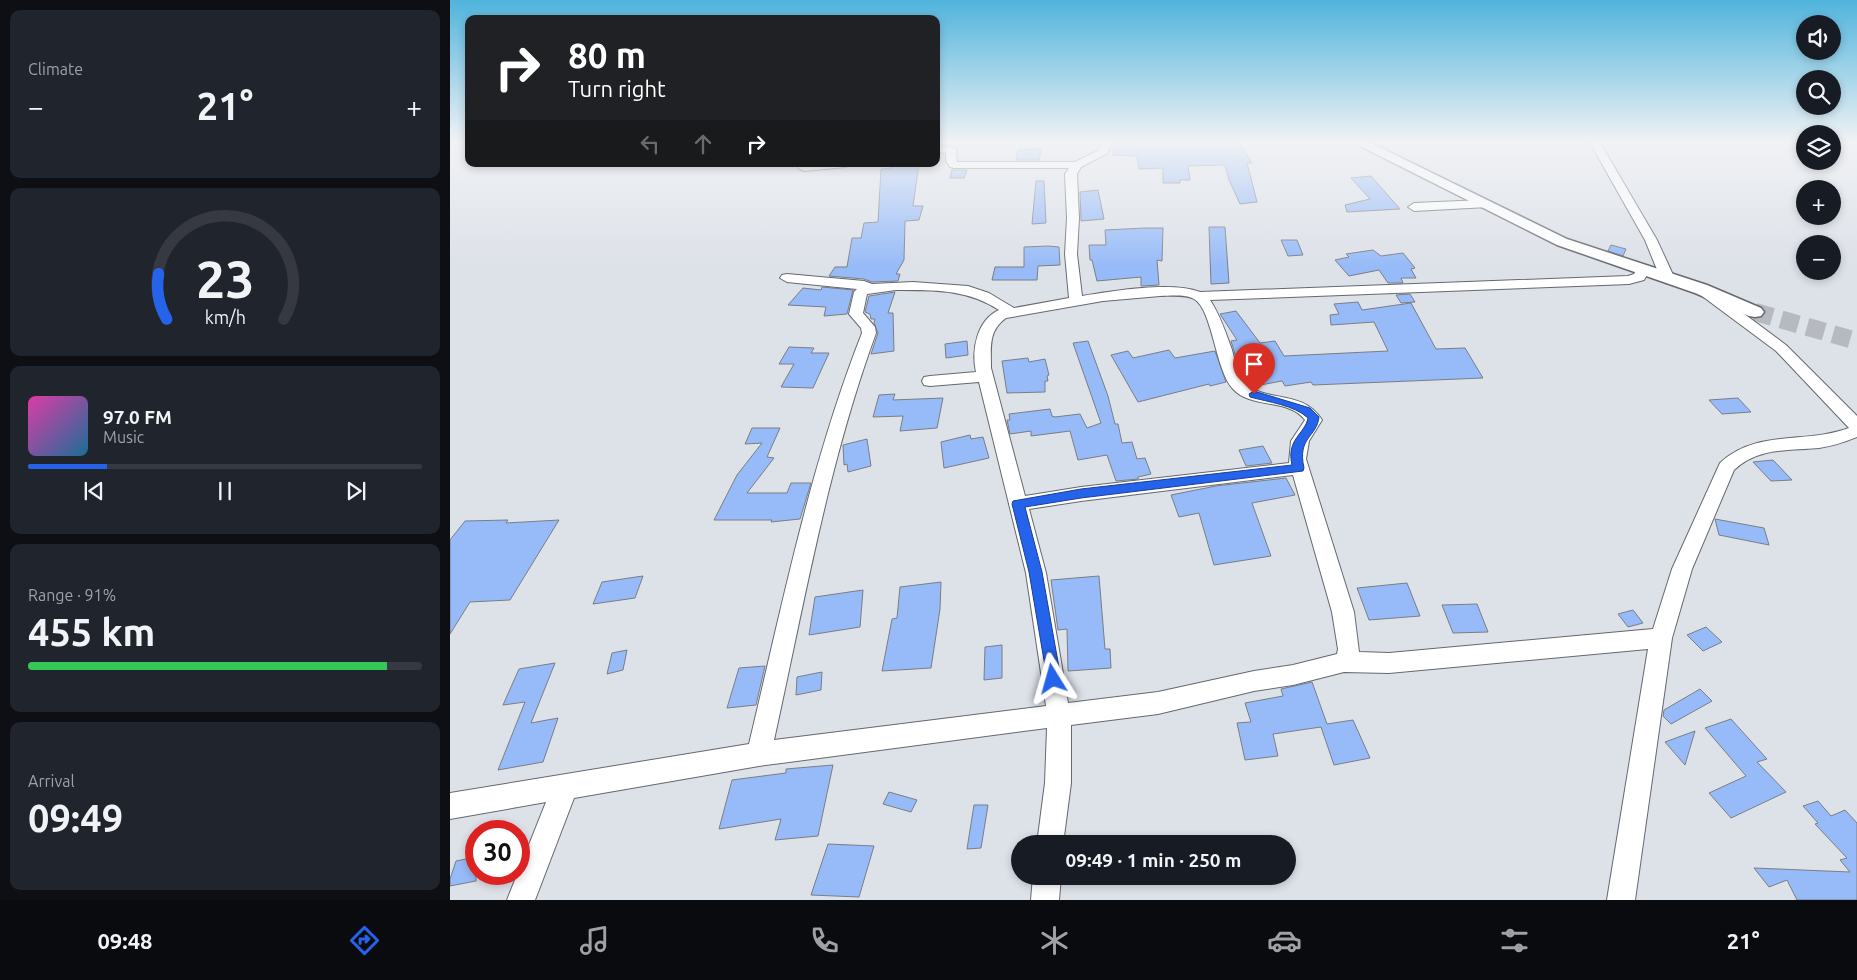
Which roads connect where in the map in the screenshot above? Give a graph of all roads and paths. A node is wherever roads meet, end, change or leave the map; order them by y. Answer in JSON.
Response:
{"nodes":[{"id":1,"x":1071,"y":183,"type":"edge"},
{"id":2,"x":1441,"y":183,"type":"edge"},
{"id":3,"x":1618,"y":183,"type":"edge"},
{"id":4,"x":1484,"y":204,"type":"junction"},
{"id":5,"x":1414,"y":207,"type":"dead end"},
{"id":6,"x":1643,"y":270,"type":"junction"},
{"id":7,"x":1667,"y":277,"type":"junction"},
{"id":8,"x":787,"y":278,"type":"dead end"},
{"id":9,"x":869,"y":289,"type":"junction"},
{"id":10,"x":1701,"y":289,"type":"junction"},
{"id":11,"x":1200,"y":296,"type":"junction"},
{"id":12,"x":1076,"y":301,"type":"junction"},
{"id":13,"x":1009,"y":312,"type":"junction"},
{"id":14,"x":1755,"y":312,"type":"tunnel mouth"},
{"id":15,"x":985,"y":376,"type":"junction"},
{"id":16,"x":930,"y":381,"type":"dead end"},
{"id":17,"x":1857,"y":426,"type":"edge"},
{"id":18,"x":1857,"y":431,"type":"edge"},
{"id":19,"x":1299,"y":468,"type":"junction"},
{"id":20,"x":1018,"y":504,"type":"junction"},
{"id":21,"x":1661,"y":638,"type":"junction"},
{"id":22,"x":1343,"y":662,"type":"junction"},
{"id":23,"x":1059,"y":717,"type":"junction"},
{"id":24,"x":759,"y":754,"type":"junction"},
{"id":25,"x":565,"y":787,"type":"junction"},
{"id":26,"x":450,"y":806,"type":"edge"},
{"id":27,"x":1051,"y":835,"type":"edge"},
{"id":28,"x":1046,"y":885,"type":"edge"},
{"id":29,"x":521,"y":900,"type":"edge"},
{"id":30,"x":1045,"y":900,"type":"edge"},
{"id":31,"x":1621,"y":900,"type":"edge"}],
"edges":[{"from":1,"to":12,"type":"street"},
{"from":2,"to":4,"type":"street"},
{"from":3,"to":7,"type":"street"},
{"from":4,"to":5,"type":"street"},
{"from":4,"to":6,"type":"street"},
{"from":6,"to":7,"type":"street"},
{"from":6,"to":11,"type":"street"},
{"from":7,"to":10,"type":"street"},
{"from":8,"to":9,"type":"street"},
{"from":9,"to":13,"type":"street"},
{"from":9,"to":24,"type":"street"},
{"from":10,"to":14,"type":"street"},
{"from":10,"to":17,"type":"street"},
{"from":11,"to":12,"type":"street"},
{"from":11,"to":19,"type":"street"},
{"from":12,"to":13,"type":"street"},
{"from":13,"to":15,"type":"street"},
{"from":15,"to":16,"type":"street"},
{"from":15,"to":20,"type":"street"},
{"from":18,"to":21,"type":"street"},
{"from":19,"to":20,"type":"street"},
{"from":19,"to":22,"type":"street"},
{"from":20,"to":23,"type":"street"},
{"from":21,"to":22,"type":"street"},
{"from":21,"to":31,"type":"street"},
{"from":22,"to":23,"type":"street"},
{"from":23,"to":24,"type":"street"},
{"from":23,"to":27,"type":"street"},
{"from":24,"to":25,"type":"street"},
{"from":25,"to":26,"type":"street"},
{"from":25,"to":29,"type":"street"},
{"from":28,"to":30,"type":"street"}]}
